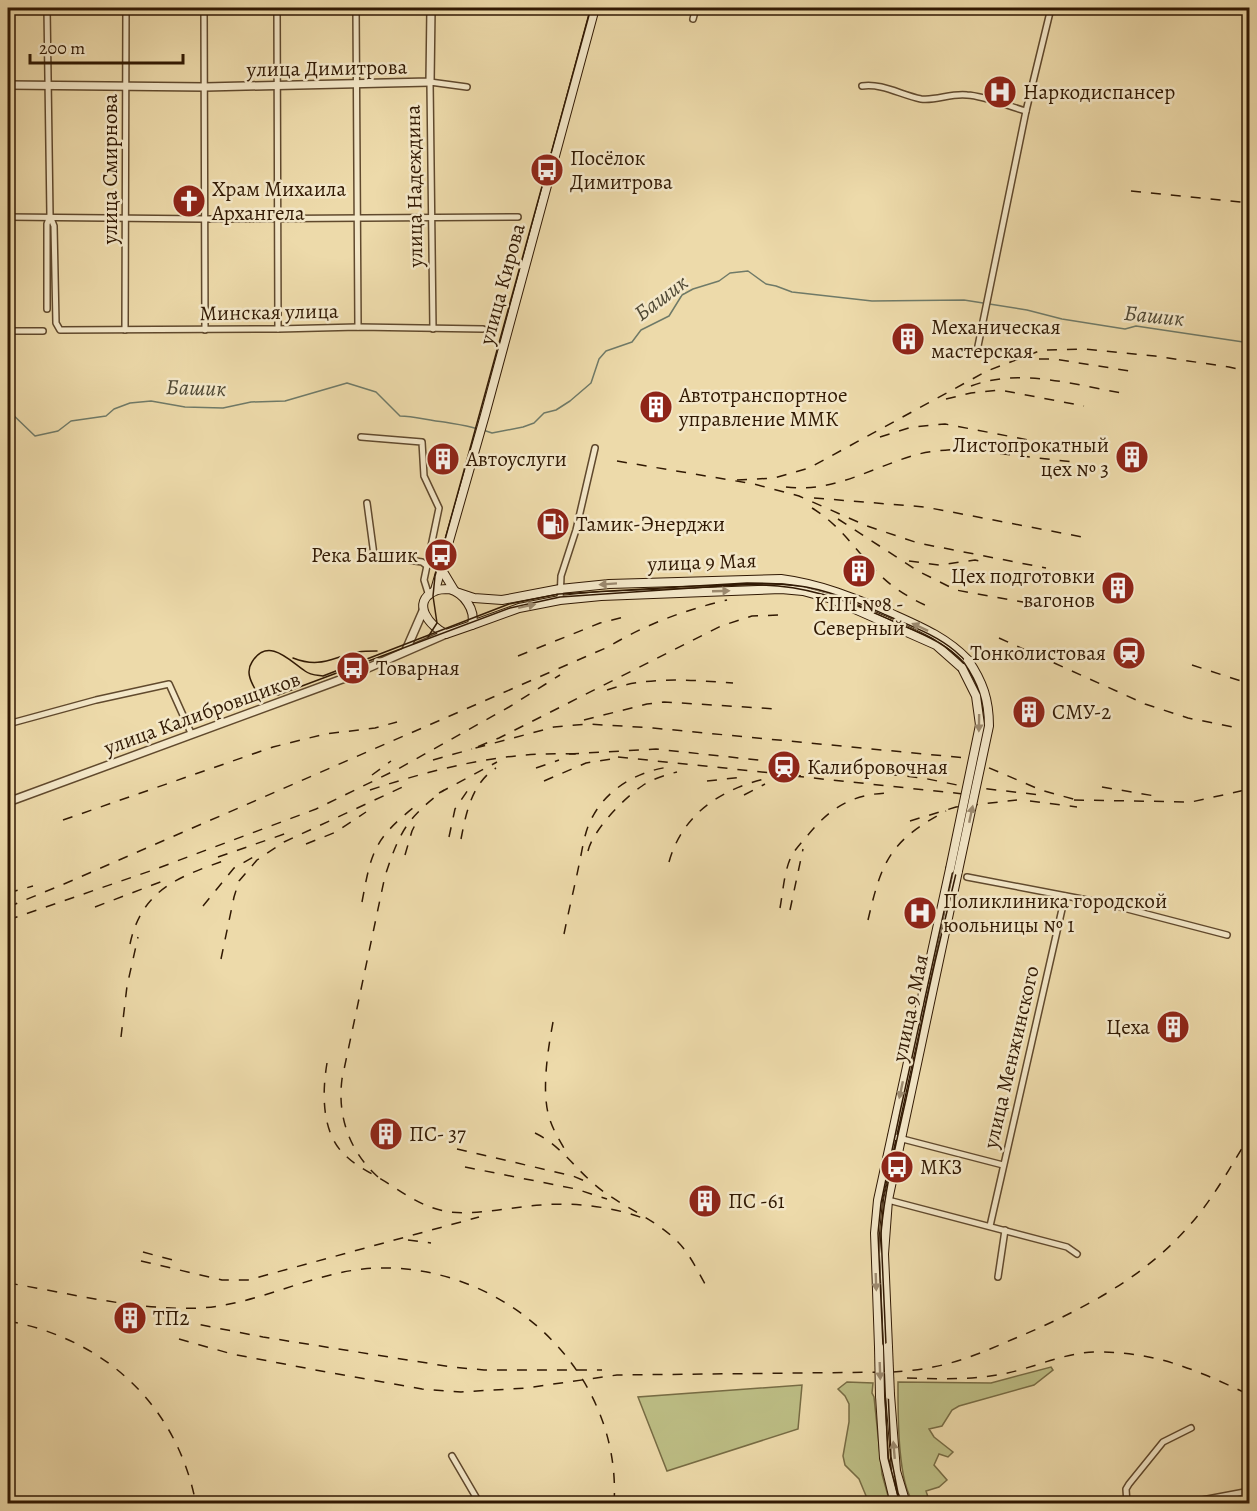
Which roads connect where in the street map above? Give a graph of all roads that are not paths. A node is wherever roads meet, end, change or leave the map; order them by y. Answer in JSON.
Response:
{"nodes":[{"id":1,"x":48,"y":8,"type":"edge"},
{"id":2,"x":126,"y":8,"type":"edge"},
{"id":3,"x":204,"y":8,"type":"edge"},
{"id":4,"x":278,"y":8,"type":"edge"},
{"id":5,"x":356,"y":8,"type":"edge"},
{"id":6,"x":430,"y":8,"type":"edge"},
{"id":7,"x":595,"y":8,"type":"edge"},
{"id":8,"x":696,"y":8,"type":"edge"},
{"id":9,"x":1051,"y":8,"type":"edge"},
{"id":10,"x":693,"y":19,"type":"dead end"},
{"id":11,"x":430,"y":82,"type":"junction"},
{"id":12,"x":357,"y":84,"type":"junction"},
{"id":13,"x":8,"y":85,"type":"edge"},
{"id":14,"x":126,"y":85,"type":"junction"},
{"id":15,"x":276,"y":85,"type":"junction"},
{"id":16,"x":48,"y":86,"type":"junction"},
{"id":17,"x":862,"y":86,"type":"dead end"},
{"id":18,"x":205,"y":87,"type":"junction"},
{"id":19,"x":466,"y":87,"type":"dead end"},
{"id":20,"x":1026,"y":111,"type":"junction"},
{"id":21,"x":50,"y":216,"type":"junction"},
{"id":22,"x":8,"y":217,"type":"edge"},
{"id":23,"x":431,"y":217,"type":"junction"},
{"id":24,"x":518,"y":217,"type":"dead end"},
{"id":25,"x":127,"y":218,"type":"junction"},
{"id":26,"x":277,"y":218,"type":"junction"},
{"id":27,"x":358,"y":218,"type":"junction"},
{"id":28,"x":205,"y":219,"type":"junction"},
{"id":29,"x":47,"y":293,"type":"junction"},
{"id":30,"x":55,"y":293,"type":"junction"},
{"id":31,"x":47,"y":309,"type":"dead end"},
{"id":32,"x":358,"y":327,"type":"junction"},
{"id":33,"x":432,"y":329,"type":"junction"},
{"id":34,"x":483,"y":329,"type":"dead end"},
{"id":35,"x":125,"y":330,"type":"junction"},
{"id":36,"x":205,"y":330,"type":"junction"},
{"id":37,"x":278,"y":330,"type":"junction"},
{"id":38,"x":8,"y":331,"type":"edge"},
{"id":39,"x":43,"y":332,"type":"dead end"},
{"id":40,"x":978,"y":346,"type":"dead end"},
{"id":41,"x":361,"y":437,"type":"dead end"},
{"id":42,"x":594,"y":448,"type":"dead end"},
{"id":43,"x":367,"y":503,"type":"dead end"},
{"id":44,"x":426,"y":565,"type":"junction"},
{"id":45,"x":442,"y":570,"type":"junction"},
{"id":46,"x":560,"y":589,"type":"junction"},
{"id":47,"x":435,"y":590,"type":"junction"},
{"id":48,"x":456,"y":592,"type":"junction"},
{"id":49,"x":429,"y":596,"type":"junction"},
{"id":50,"x":560,"y":600,"type":"junction"},
{"id":51,"x":423,"y":611,"type":"junction"},
{"id":52,"x":472,"y":625,"type":"junction"},
{"id":53,"x":446,"y":634,"type":"junction"},
{"id":54,"x":406,"y":650,"type":"junction"},
{"id":55,"x":8,"y":724,"type":"edge"},
{"id":56,"x":191,"y":733,"type":"junction"},
{"id":57,"x":8,"y":802,"type":"edge"},
{"id":58,"x":954,"y":870,"type":"junction"},
{"id":59,"x":966,"y":877,"type":"dead end"},
{"id":60,"x":1065,"y":896,"type":"junction"},
{"id":61,"x":1227,"y":935,"type":"dead end"},
{"id":62,"x":891,"y":1136,"type":"junction"},
{"id":63,"x":900,"y":1138,"type":"junction"},
{"id":64,"x":1003,"y":1165,"type":"junction"},
{"id":65,"x":888,"y":1200,"type":"junction"},
{"id":66,"x":990,"y":1226,"type":"junction"},
{"id":67,"x":1005,"y":1230,"type":"junction"},
{"id":68,"x":1077,"y":1254,"type":"dead end"},
{"id":69,"x":998,"y":1277,"type":"dead end"},
{"id":70,"x":1191,"y":1428,"type":"dead end"},
{"id":71,"x":452,"y":1456,"type":"dead end"},
{"id":72,"x":1250,"y":1491,"type":"edge"},
{"id":73,"x":480,"y":1503,"type":"edge"},
{"id":74,"x":895,"y":1503,"type":"edge"},
{"id":75,"x":906,"y":1503,"type":"edge"},
{"id":76,"x":1126,"y":1503,"type":"edge"},
{"id":77,"x":1180,"y":1503,"type":"edge"}],
"edges":[{"from":1,"to":16,"type":"street"},
{"from":2,"to":14,"type":"street","name":"улица Смирнова"},
{"from":3,"to":18,"type":"street"},
{"from":4,"to":15,"type":"street"},
{"from":5,"to":12,"type":"street"},
{"from":6,"to":11,"type":"street","name":"улица Надеждина"},
{"from":7,"to":45,"type":"main road","name":"улица Кирова"},
{"from":8,"to":10,"type":"street"},
{"from":9,"to":20,"type":"street"},
{"from":11,"to":12,"type":"street","name":"улица Димитрова"},
{"from":11,"to":19,"type":"street","name":"улица Димитрова"},
{"from":11,"to":23,"type":"street","name":"улица Надеждина"},
{"from":12,"to":15,"type":"street","name":"улица Димитрова"},
{"from":12,"to":27,"type":"street"},
{"from":13,"to":16,"type":"street","name":"улица Димитрова"},
{"from":14,"to":16,"type":"street","name":"улица Димитрова"},
{"from":14,"to":18,"type":"street","name":"улица Димитрова"},
{"from":14,"to":25,"type":"street","name":"улица Смирнова"},
{"from":15,"to":18,"type":"street","name":"улица Димитрова"},
{"from":15,"to":26,"type":"street"},
{"from":16,"to":21,"type":"street"},
{"from":17,"to":20,"type":"street"},
{"from":18,"to":28,"type":"street"},
{"from":20,"to":40,"type":"street"},
{"from":21,"to":22,"type":"street"},
{"from":21,"to":25,"type":"street"},
{"from":21,"to":29,"type":"street"},
{"from":21,"to":30,"type":"street"},
{"from":23,"to":24,"type":"street"},
{"from":23,"to":27,"type":"street"},
{"from":23,"to":33,"type":"street","name":"улица Надеждина"},
{"from":25,"to":28,"type":"street"},
{"from":25,"to":35,"type":"street","name":"улица Смирнова"},
{"from":26,"to":27,"type":"street"},
{"from":26,"to":28,"type":"street"},
{"from":26,"to":37,"type":"street"},
{"from":27,"to":32,"type":"street"},
{"from":28,"to":36,"type":"street"},
{"from":29,"to":30,"type":"street"},
{"from":29,"to":31,"type":"street"},
{"from":30,"to":35,"type":"street","name":"Минская улица"},
{"from":32,"to":33,"type":"street","name":"Минская улица"},
{"from":32,"to":37,"type":"street","name":"Минская улица"},
{"from":33,"to":34,"type":"street","name":"Минская улица"},
{"from":35,"to":36,"type":"street","name":"Минская улица"},
{"from":36,"to":37,"type":"street","name":"Минская улица"},
{"from":38,"to":39,"type":"street"},
{"from":41,"to":44,"type":"street"},
{"from":42,"to":46,"type":"street"},
{"from":43,"to":44,"type":"street"},
{"from":44,"to":49,"type":"street"},
{"from":45,"to":47,"type":"main road","name":"улица Кирова"},
{"from":45,"to":48,"type":"main road"},
{"from":46,"to":48,"type":"main road","name":"улица 9 Мая"},
{"from":46,"to":50,"type":"street"},
{"from":58,"to":46,"type":"main road","name":"улица 9 Мая","one_way":true,"bridge":true},
{"from":47,"to":48,"type":"main road"},
{"from":47,"to":49,"type":"main road","name":"улица Кирова"},
{"from":48,"to":52,"type":"main road"},
{"from":49,"to":51,"type":"main road","name":"улица Кирова"},
{"from":52,"to":50,"type":"main road","name":"улица 9 Мая","one_way":true},
{"from":50,"to":58,"type":"main road","name":"улица 9 Мая","one_way":true,"bridge":true},
{"from":51,"to":53,"type":"main road"},
{"from":51,"to":54,"type":"street"},
{"from":52,"to":53,"type":"main road"},
{"from":53,"to":54,"type":"street","name":"улица Калибровщиков"},
{"from":54,"to":56,"type":"street","name":"улица Калибровщиков"},
{"from":55,"to":56,"type":"street"},
{"from":56,"to":57,"type":"street","name":"улица Калибровщиков"},
{"from":58,"to":62,"type":"main road","name":"улица 9 Мая","one_way":true},
{"from":58,"to":63,"type":"main road","name":"улица 9 Мая"},
{"from":59,"to":60,"type":"street"},
{"from":60,"to":61,"type":"street"},
{"from":60,"to":64,"type":"street","name":"улица Менжинского"},
{"from":62,"to":63,"type":"street"},
{"from":62,"to":74,"type":"main road","name":"улица 9 Мая","one_way":true,"bridge":true},
{"from":63,"to":64,"type":"street"},
{"from":63,"to":65,"type":"main road","name":"улица 9 Мая"},
{"from":64,"to":66,"type":"street","name":"улица Менжинского"},
{"from":65,"to":66,"type":"street"},
{"from":75,"to":65,"type":"main road","name":"улица 9 Мая","one_way":true,"bridge":true},
{"from":66,"to":67,"type":"street"},
{"from":67,"to":68,"type":"street"},
{"from":67,"to":69,"type":"street"},
{"from":70,"to":76,"type":"street"},
{"from":71,"to":73,"type":"street"},
{"from":72,"to":77,"type":"street"}]}
